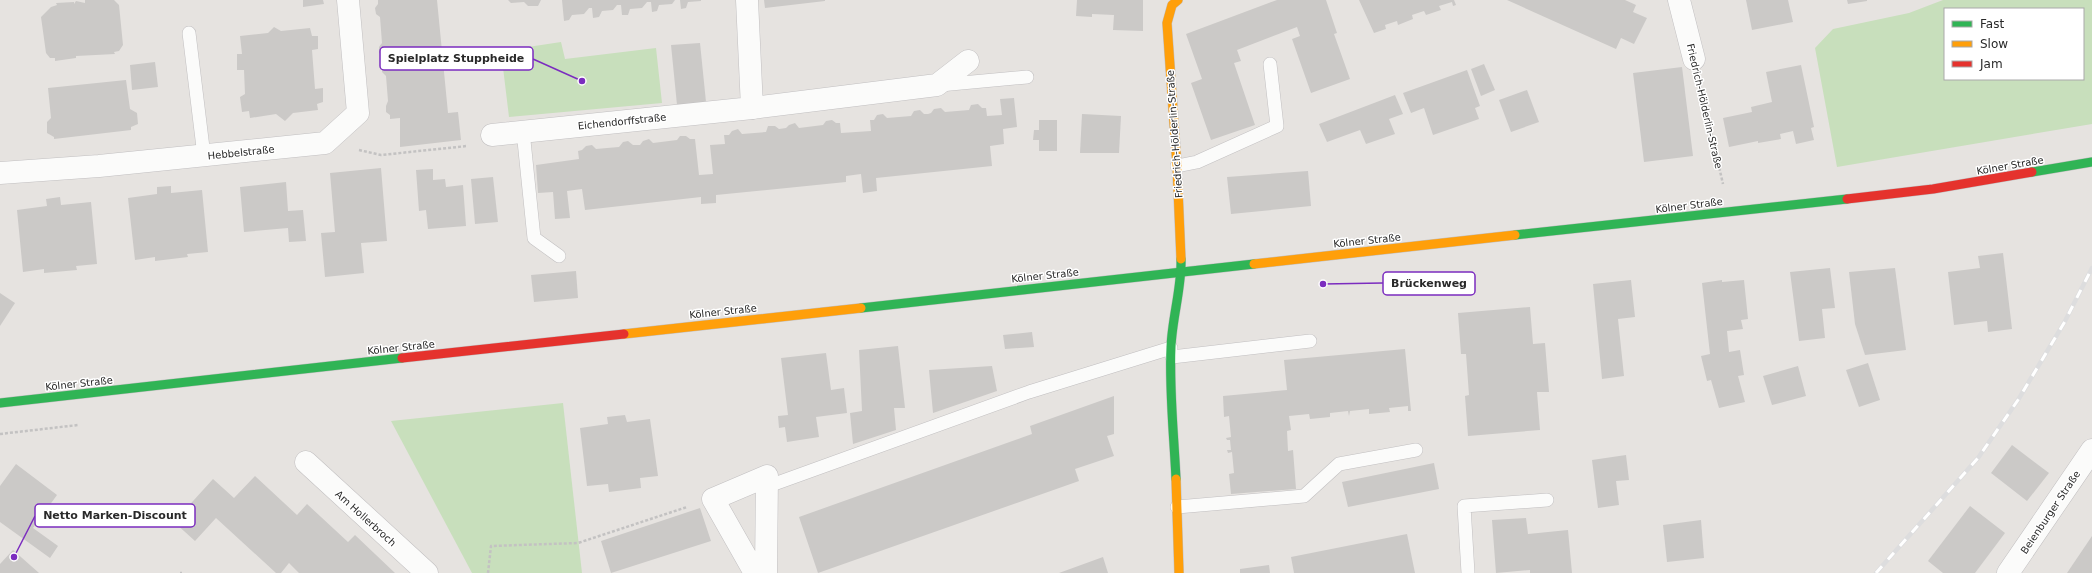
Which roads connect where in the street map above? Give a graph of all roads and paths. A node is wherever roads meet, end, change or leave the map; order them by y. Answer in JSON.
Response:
{"nodes":[{"id":1,"x":348,"y":0,"type":"edge"},
{"id":2,"x":747,"y":0,"type":"edge"},
{"id":3,"x":1178,"y":0,"type":"edge"},
{"id":4,"x":1679,"y":0,"type":"edge"},
{"id":5,"x":189,"y":33,"type":"dead end"},
{"id":6,"x":1694,"y":59,"type":"joint"},
{"id":7,"x":968,"y":61,"type":"dead end"},
{"id":8,"x":1270,"y":64,"type":"dead end"},
{"id":9,"x":1027,"y":77,"type":"dead end"},
{"id":10,"x":937,"y":85,"type":"junction"},
{"id":11,"x":752,"y":108,"type":"junction"},
{"id":12,"x":523,"y":131,"type":"junction"},
{"id":13,"x":492,"y":135,"type":"joint"},
{"id":14,"x":325,"y":143,"type":"junction"},
{"id":15,"x":204,"y":156,"type":"junction"},
{"id":16,"x":2092,"y":161,"type":"edge"},
{"id":17,"x":1177,"y":166,"type":"junction"},
{"id":18,"x":0,"y":173,"type":"edge"},
{"id":19,"x":1731,"y":211,"type":"junction"},
{"id":20,"x":559,"y":256,"type":"dead end"},
{"id":21,"x":1182,"y":271,"type":"junction"},
{"id":22,"x":1310,"y":341,"type":"dead end"},
{"id":23,"x":1172,"y":352,"type":"junction"},
{"id":24,"x":0,"y":403,"type":"edge"},
{"id":25,"x":1416,"y":450,"type":"dead end"},
{"id":26,"x":2092,"y":450,"type":"edge"},
{"id":27,"x":306,"y":462,"type":"dead end"},
{"id":28,"x":766,"y":487,"type":"junction"},
{"id":29,"x":713,"y":499,"type":"junction"},
{"id":30,"x":1547,"y":500,"type":"dead end"},
{"id":31,"x":1177,"y":507,"type":"junction"},
{"id":32,"x":427,"y":573,"type":"edge"},
{"id":33,"x":488,"y":573,"type":"edge"},
{"id":34,"x":755,"y":573,"type":"edge"},
{"id":35,"x":766,"y":573,"type":"edge"},
{"id":36,"x":1179,"y":573,"type":"edge"},
{"id":37,"x":1468,"y":573,"type":"edge"},
{"id":38,"x":2008,"y":573,"type":"edge"}],
"edges":[{"from":1,"to":14,"type":"street"},
{"from":2,"to":11,"type":"street"},
{"from":3,"to":17,"type":"main road","name":"Friedrich-Hölderlin-Straße"},
{"from":4,"to":6,"type":"street","name":"Friedrich-Hölderlin-Straße"},
{"from":5,"to":15,"type":"lane"},
{"from":6,"to":19,"type":"path","name":"Friedrich-Hölderlin-Straße"},
{"from":7,"to":10,"type":"street"},
{"from":8,"to":17,"type":"lane"},
{"from":9,"to":10,"type":"lane"},
{"from":10,"to":11,"type":"street","name":"Eichendorffstraße"},
{"from":11,"to":12,"type":"street","name":"Eichendorffstraße"},
{"from":12,"to":13,"type":"street","name":"Eichendorffstraße"},
{"from":12,"to":20,"type":"lane"},
{"from":13,"to":14,"type":"path"},
{"from":14,"to":15,"type":"street","name":"Hebbelstraße"},
{"from":15,"to":18,"type":"street","name":"Hebbelstraße"},
{"from":16,"to":19,"type":"main road","name":"Kölner Straße"},
{"from":17,"to":21,"type":"main road","name":"Friedrich-Hölderlin-Straße"},
{"from":19,"to":21,"type":"main road","name":"Kölner Straße"},
{"from":21,"to":23,"type":"main road","name":"Friedrich-Hölderlin-Straße"},
{"from":21,"to":24,"type":"main road","name":"Kölner Straße"},
{"from":22,"to":23,"type":"lane"},
{"from":23,"to":28,"type":"lane"},
{"from":23,"to":31,"type":"main road","name":"Friedrich-Hölderlin-Straße"},
{"from":25,"to":31,"type":"lane"},
{"from":26,"to":38,"type":"street","name":"Beienburger Straße"},
{"from":27,"to":32,"type":"street","name":"Am Hollerbroch"},
{"from":28,"to":29,"type":"street"},
{"from":28,"to":35,"type":"street"},
{"from":29,"to":33,"type":"path"},
{"from":29,"to":34,"type":"street"},
{"from":30,"to":37,"type":"lane"},
{"from":31,"to":36,"type":"main road","name":"Friedrich-Hölderlin-Straße"}]}
